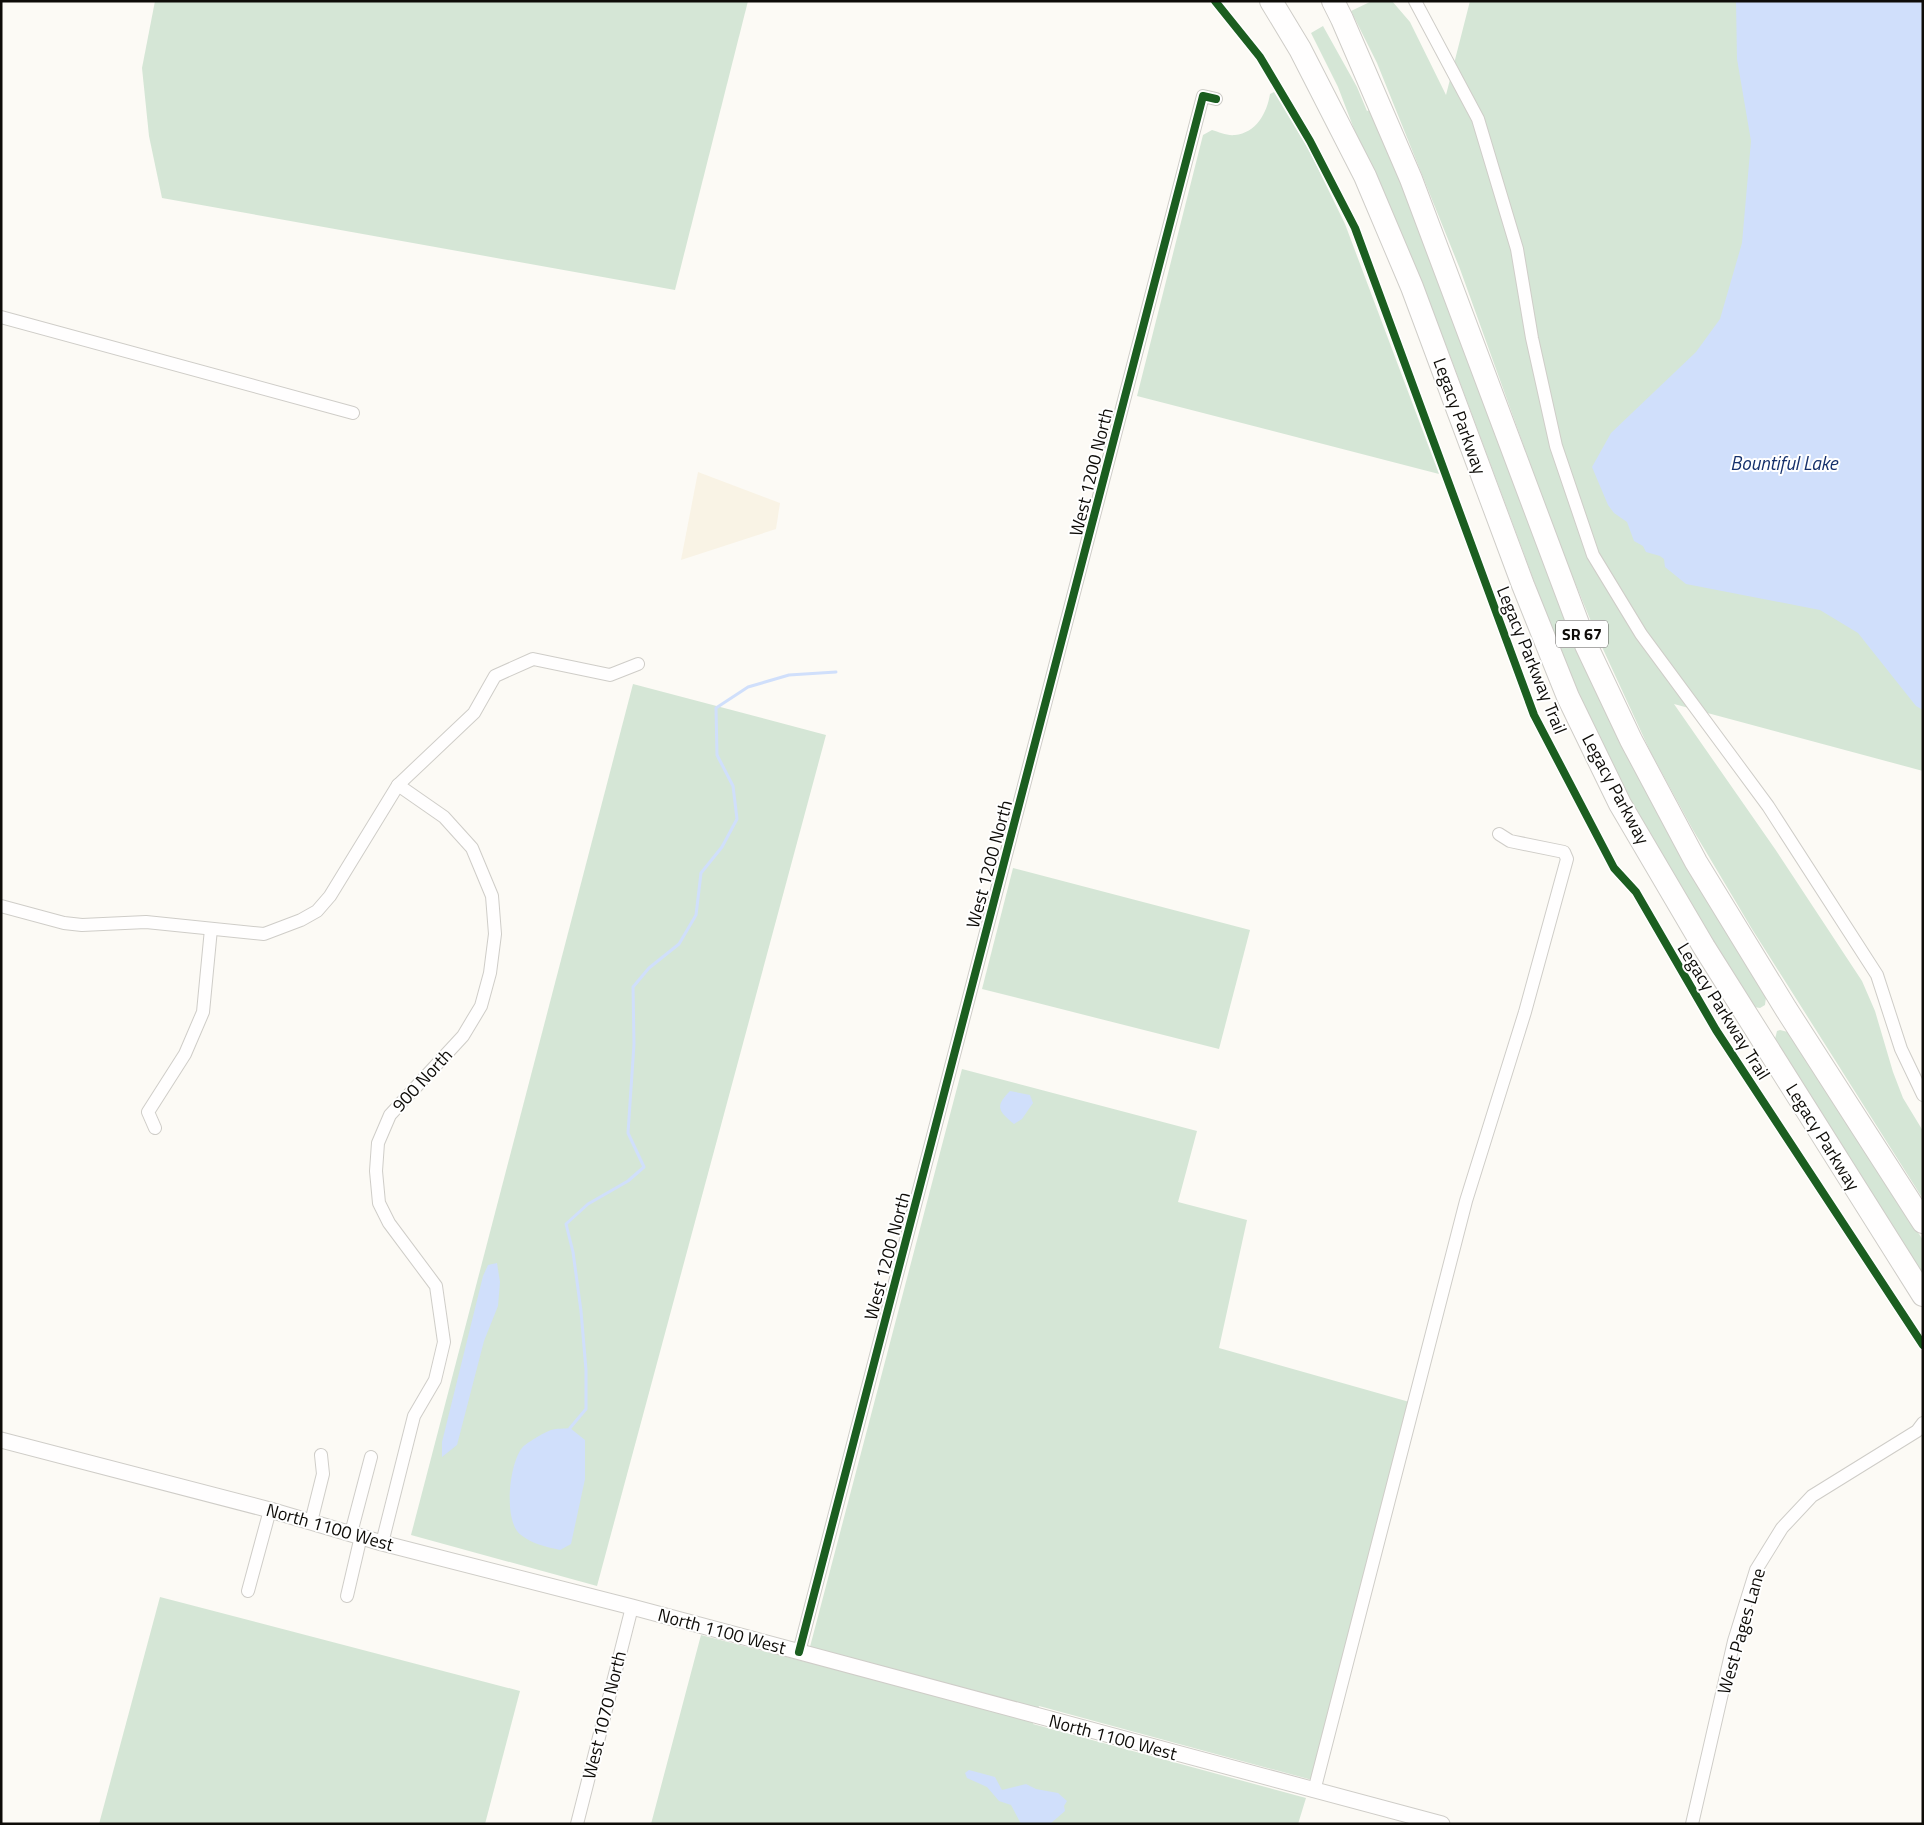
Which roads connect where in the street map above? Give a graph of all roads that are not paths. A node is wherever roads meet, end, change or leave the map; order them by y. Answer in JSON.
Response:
{"nodes":[{"id":1,"x":1271,"y":1,"type":"edge"},
{"id":2,"x":1333,"y":1,"type":"edge"},
{"id":3,"x":1415,"y":1,"type":"edge"},
{"id":4,"x":1216,"y":98,"type":"dead end"},
{"id":5,"x":1,"y":317,"type":"edge"},
{"id":6,"x":353,"y":413,"type":"dead end"},
{"id":7,"x":638,"y":664,"type":"dead end"},
{"id":8,"x":398,"y":785,"type":"junction"},
{"id":9,"x":1499,"y":834,"type":"dead end"},
{"id":10,"x":1,"y":906,"type":"edge"},
{"id":11,"x":211,"y":930,"type":"junction"},
{"id":12,"x":1923,"y":1095,"type":"edge"},
{"id":13,"x":155,"y":1128,"type":"dead end"},
{"id":14,"x":1923,"y":1222,"type":"edge"},
{"id":15,"x":1923,"y":1295,"type":"edge"},
{"id":16,"x":1923,"y":1423,"type":"edge"},
{"id":17,"x":1,"y":1440,"type":"edge"},
{"id":18,"x":321,"y":1455,"type":"dead end"},
{"id":19,"x":371,"y":1457,"type":"dead end"},
{"id":20,"x":270,"y":1510,"type":"junction"},
{"id":21,"x":311,"y":1522,"type":"junction"},
{"id":22,"x":356,"y":1535,"type":"junction"},
{"id":23,"x":382,"y":1543,"type":"junction"},
{"id":24,"x":248,"y":1591,"type":"dead end"},
{"id":25,"x":346,"y":1596,"type":"dead end"},
{"id":26,"x":632,"y":1607,"type":"junction"},
{"id":27,"x":800,"y":1652,"type":"junction"},
{"id":28,"x":1314,"y":1791,"type":"junction"},
{"id":29,"x":576,"y":1824,"type":"edge"},
{"id":30,"x":1442,"y":1824,"type":"edge"},
{"id":31,"x":1692,"y":1824,"type":"edge"}],
"edges":[{"from":1,"to":15,"type":"highway","name":"Legacy Parkway","number":"SR 67"},
{"from":2,"to":14,"type":"highway","name":"Legacy Parkway","number":"SR 67"},
{"from":3,"to":12,"type":"street"},
{"from":4,"to":27,"type":"street","name":"West 1200 North"},
{"from":5,"to":6,"type":"street"},
{"from":7,"to":8,"type":"street"},
{"from":8,"to":11,"type":"street"},
{"from":8,"to":23,"type":"street","name":"900 North"},
{"from":9,"to":28,"type":"street"},
{"from":10,"to":11,"type":"street"},
{"from":11,"to":13,"type":"street"},
{"from":16,"to":31,"type":"street","name":"West Pages Lane"},
{"from":17,"to":20,"type":"street","name":"North 1100 West"},
{"from":18,"to":21,"type":"street"},
{"from":19,"to":22,"type":"street"},
{"from":20,"to":21,"type":"street","name":"North 1100 West"},
{"from":20,"to":24,"type":"street"},
{"from":21,"to":22,"type":"street","name":"North 1100 West"},
{"from":22,"to":23,"type":"street","name":"North 1100 West"},
{"from":22,"to":25,"type":"street"},
{"from":23,"to":26,"type":"street","name":"North 1100 West"},
{"from":26,"to":27,"type":"street","name":"North 1100 West"},
{"from":26,"to":29,"type":"street","name":"West 1070 North"},
{"from":27,"to":28,"type":"street","name":"North 1100 West"},
{"from":28,"to":30,"type":"street","name":"North 1100 West"}]}
